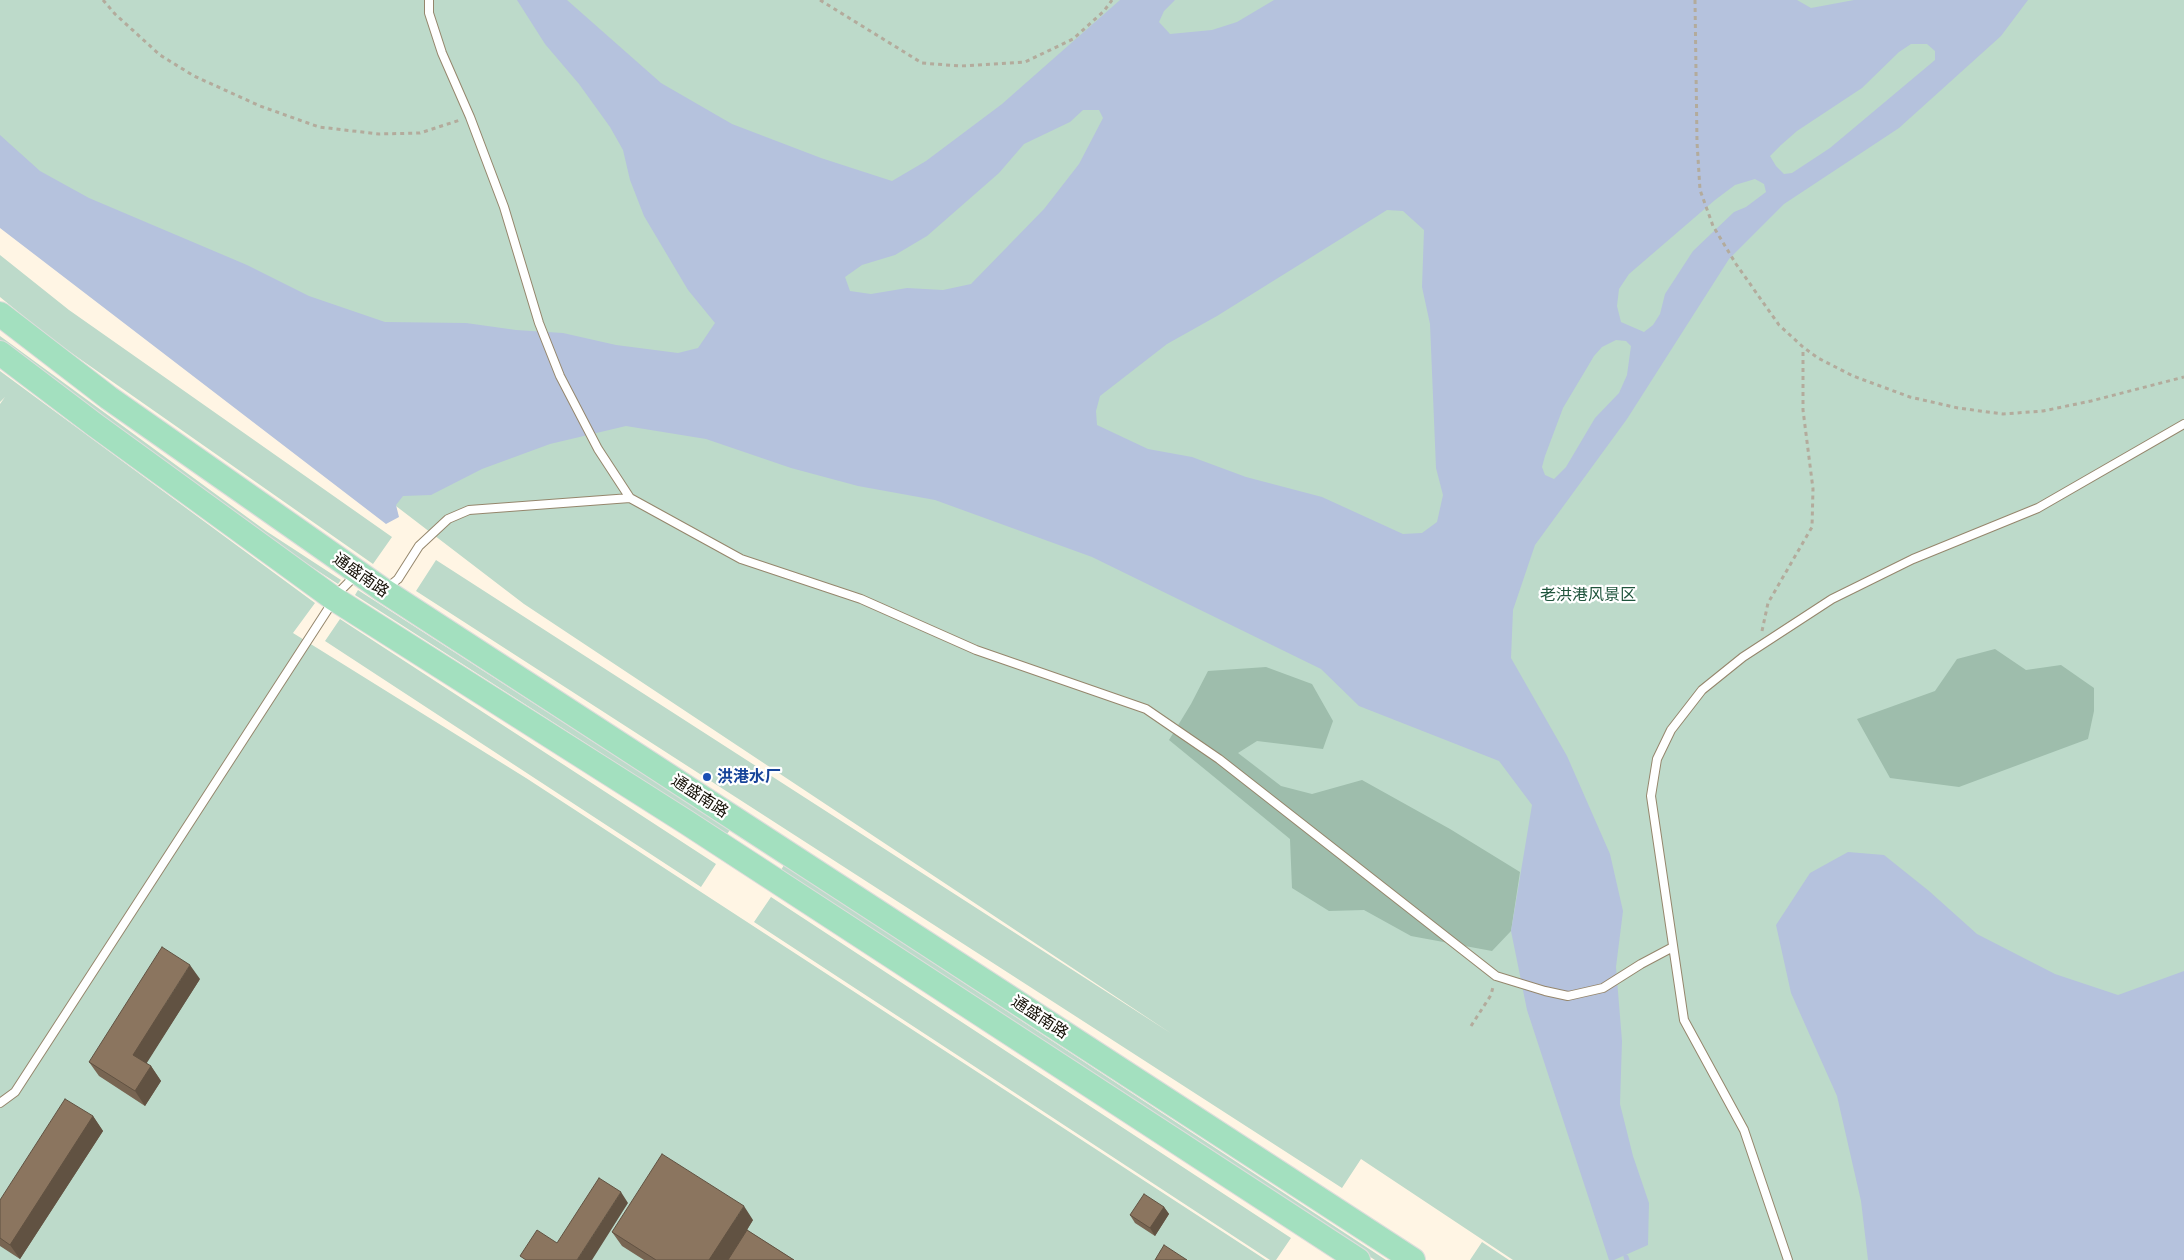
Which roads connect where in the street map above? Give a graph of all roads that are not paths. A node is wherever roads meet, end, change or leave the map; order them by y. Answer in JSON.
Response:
{"nodes":[{"id":1,"x":429,"y":0,"type":"edge"},
{"id":2,"x":0,"y":314,"type":"edge"},
{"id":3,"x":0,"y":352,"type":"edge"},
{"id":4,"x":2184,"y":424,"type":"edge"},
{"id":5,"x":630,"y":498,"type":"junction"},
{"id":6,"x":358,"y":573,"type":"junction"},
{"id":7,"x":383,"y":590,"type":"junction"},
{"id":8,"x":333,"y":598,"type":"junction"},
{"id":9,"x":1673,"y":947,"type":"junction"},
{"id":10,"x":0,"y":1103,"type":"edge"},
{"id":11,"x":1358,"y":1260,"type":"edge"},
{"id":12,"x":1413,"y":1260,"type":"edge"},
{"id":13,"x":1788,"y":1260,"type":"edge"}],
"edges":[{"from":1,"to":5,"type":"lane"},
{"from":2,"to":6,"type":"main road","name":"通盛南路"},
{"from":3,"to":8,"type":"main road","name":"通盛南路"},
{"from":4,"to":9,"type":"lane"},
{"from":5,"to":7,"type":"lane"},
{"from":5,"to":9,"type":"lane"},
{"from":6,"to":7,"type":"main road","name":"通盛南路"},
{"from":6,"to":8,"type":"lane"},
{"from":7,"to":12,"type":"main road","name":"通盛南路"},
{"from":8,"to":10,"type":"lane"},
{"from":8,"to":11,"type":"main road","name":"通盛南路"},
{"from":9,"to":13,"type":"lane"}]}
